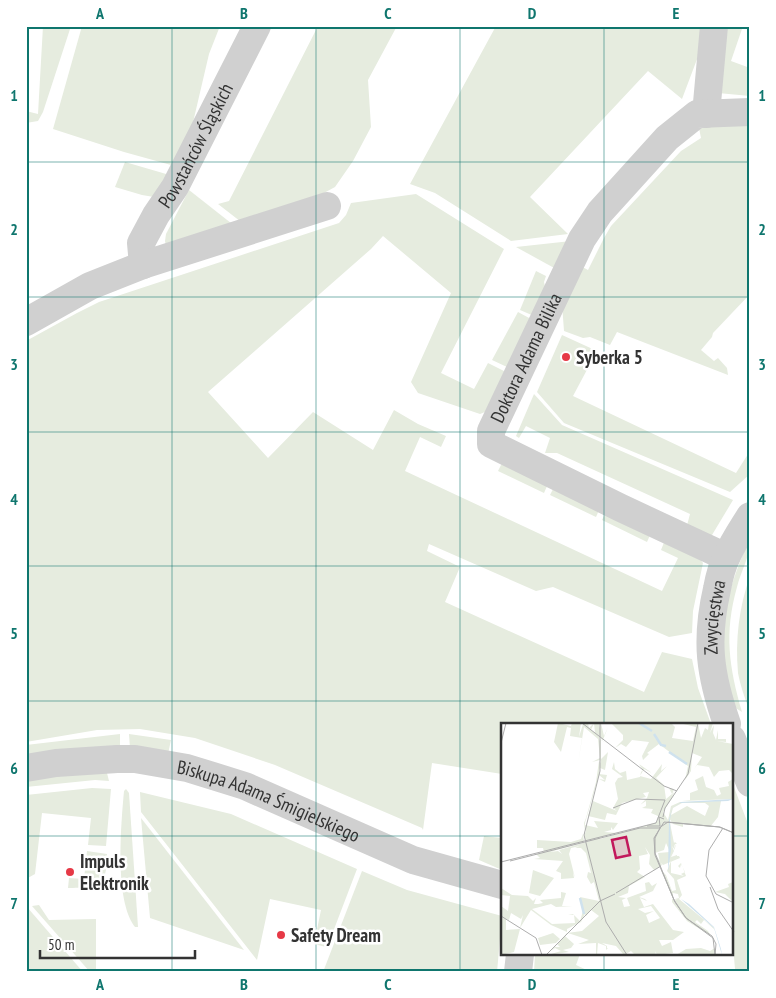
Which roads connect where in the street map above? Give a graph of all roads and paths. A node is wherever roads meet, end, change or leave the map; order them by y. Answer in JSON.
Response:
{"nodes":[{"id":1,"x":257,"y":26,"type":"edge"},
{"id":2,"x":714,"y":26,"type":"edge"},
{"id":3,"x":750,"y":112,"type":"edge"},
{"id":4,"x":706,"y":114,"type":"junction"},
{"id":5,"x":327,"y":206,"type":"dead end"},
{"id":6,"x":143,"y":265,"type":"junction"},
{"id":7,"x":26,"y":322,"type":"edge"},
{"id":8,"x":750,"y":516,"type":"edge"},
{"id":9,"x":726,"y":557,"type":"junction"},
{"id":10,"x":727,"y":723,"type":"edge"},
{"id":11,"x":734,"y":744,"type":"edge"},
{"id":12,"x":26,"y":768,"type":"edge"},
{"id":13,"x":750,"y":783,"type":"edge"},
{"id":14,"x":501,"y":885,"type":"edge"},
{"id":15,"x":520,"y":956,"type":"edge"},
{"id":16,"x":518,"y":972,"type":"edge"}],
"edges":[{"from":1,"to":6,"type":"street","name":"Powstańców Śląskich"},
{"from":2,"to":4,"type":"street"},
{"from":3,"to":4,"type":"street","name":"Doktora Adama Bilika"},
{"from":4,"to":9,"type":"street","name":"Doktora Adama Bilika"},
{"from":5,"to":6,"type":"street"},
{"from":6,"to":7,"type":"street"},
{"from":8,"to":9,"type":"street","name":"Zwycięstwa"},
{"from":9,"to":10,"type":"street","name":"Zwycięstwa"},
{"from":11,"to":13,"type":"street"},
{"from":12,"to":14,"type":"street","name":"Biskupa Adama Śmigielskiego"},
{"from":15,"to":16,"type":"street"}]}
